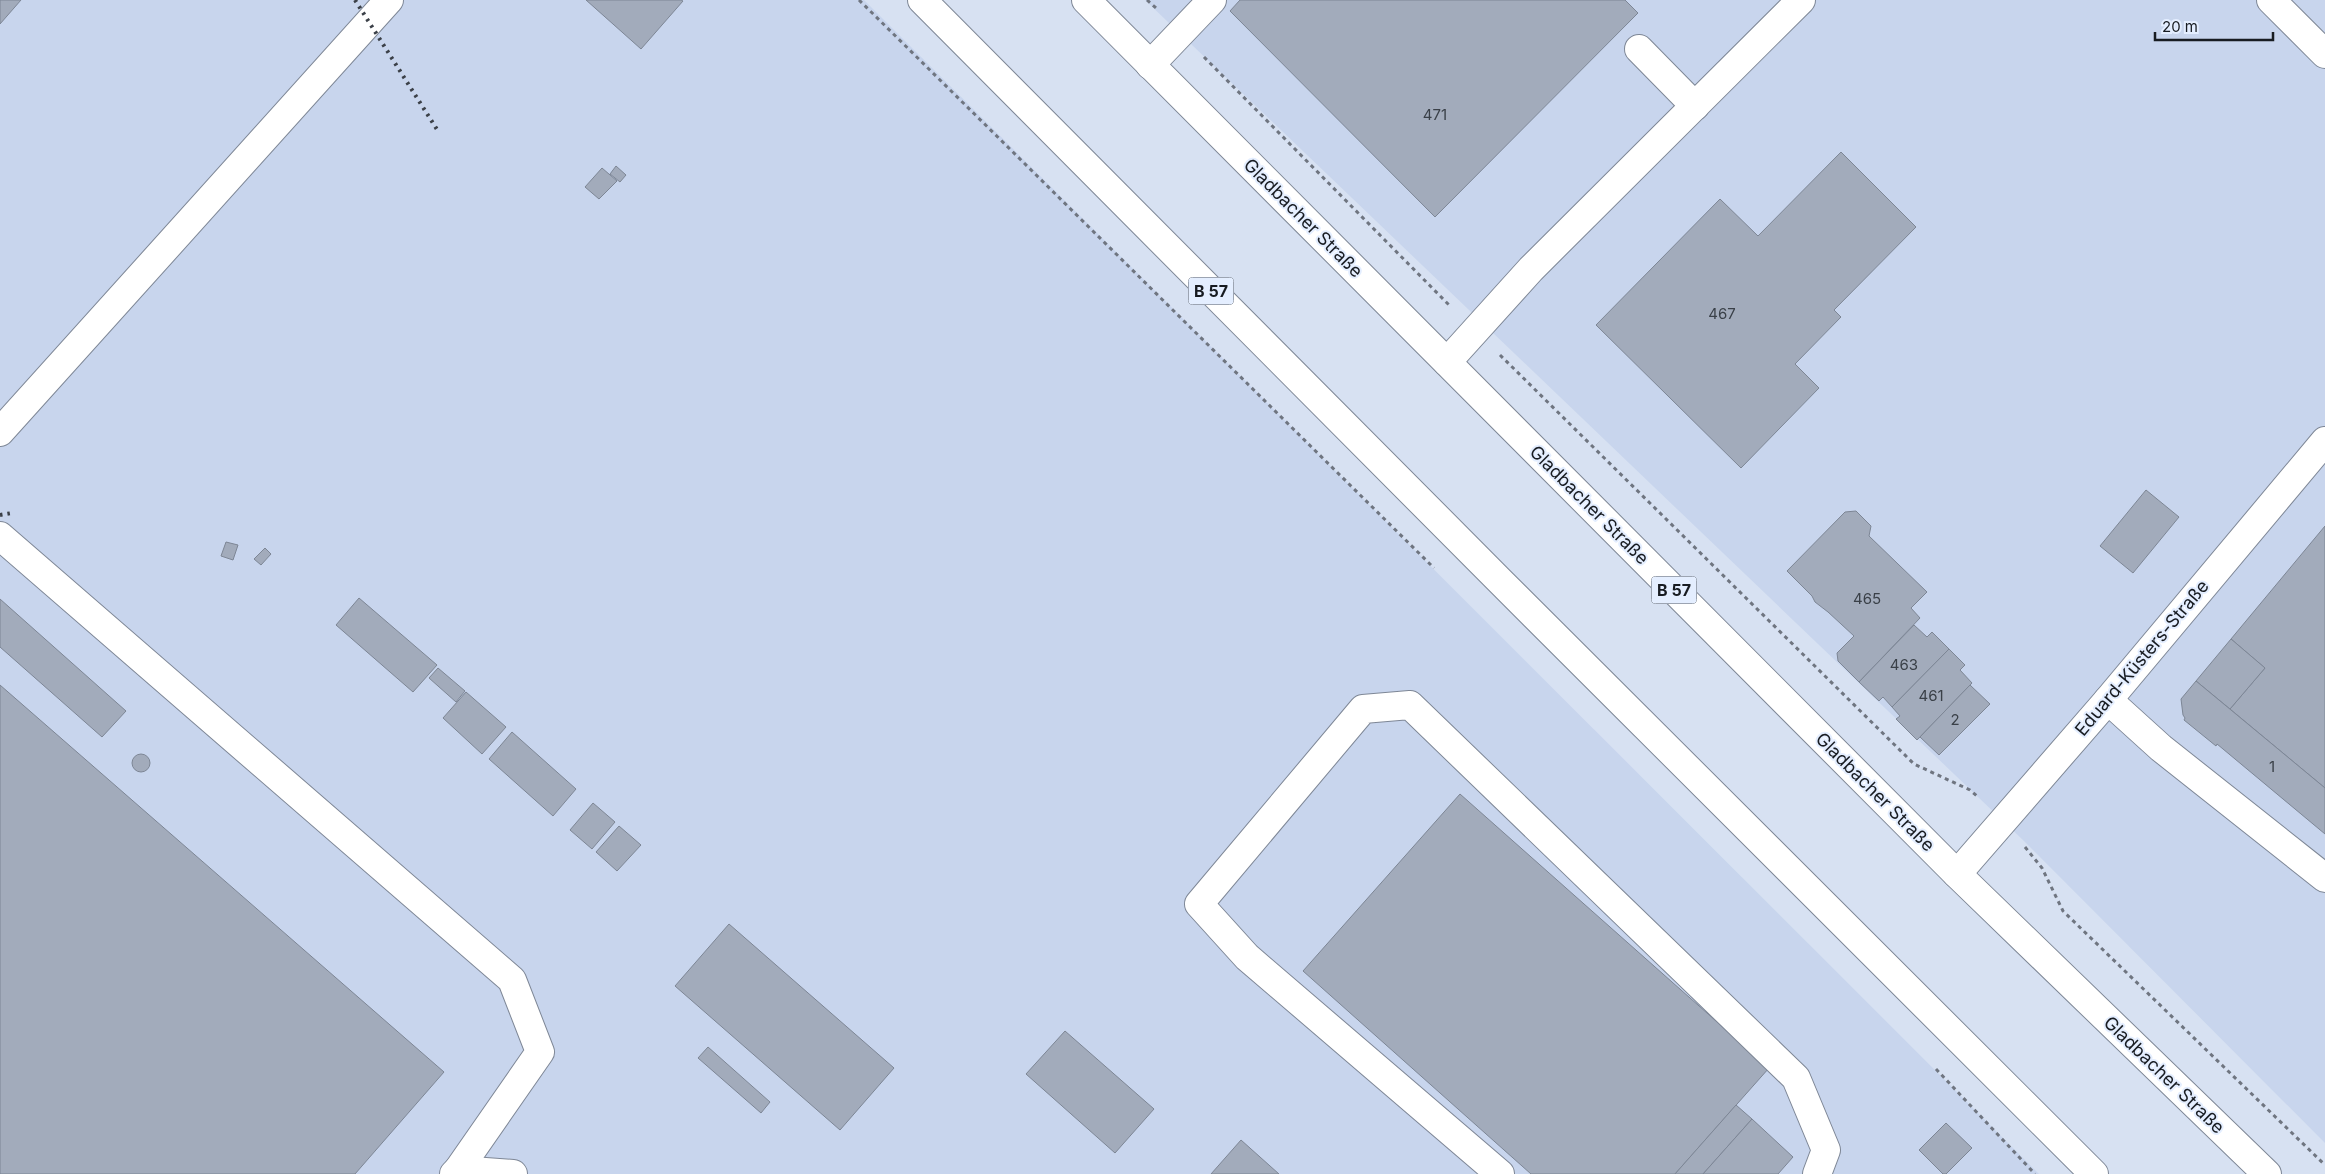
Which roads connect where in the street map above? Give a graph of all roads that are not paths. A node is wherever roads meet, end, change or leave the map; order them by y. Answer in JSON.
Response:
{"nodes":[{"id":1,"x":389,"y":0,"type":"edge"},
{"id":2,"x":922,"y":0,"type":"edge"},
{"id":3,"x":1086,"y":0,"type":"edge"},
{"id":4,"x":1212,"y":0,"type":"edge"},
{"id":5,"x":1801,"y":0,"type":"edge"},
{"id":6,"x":2271,"y":0,"type":"edge"},
{"id":7,"x":1639,"y":49,"type":"dead end"},
{"id":8,"x":2325,"y":54,"type":"edge"},
{"id":9,"x":1150,"y":65,"type":"junction"},
{"id":10,"x":1695,"y":106,"type":"junction"},
{"id":11,"x":1446,"y":362,"type":"junction"},
{"id":12,"x":0,"y":432,"type":"edge"},
{"id":13,"x":2325,"y":441,"type":"edge"},
{"id":14,"x":0,"y":536,"type":"edge"},
{"id":15,"x":2108,"y":700,"type":"junction"},
{"id":16,"x":1957,"y":874,"type":"junction"},
{"id":17,"x":2325,"y":878,"type":"edge"},
{"id":18,"x":456,"y":1172,"type":"edge"},
{"id":19,"x":513,"y":1174,"type":"edge"},
{"id":20,"x":1500,"y":1174,"type":"edge"},
{"id":21,"x":1817,"y":1174,"type":"edge"},
{"id":22,"x":2094,"y":1174,"type":"edge"},
{"id":23,"x":2267,"y":1174,"type":"edge"}],
"edges":[{"from":1,"to":12,"type":"main road"},
{"from":2,"to":22,"type":"main road","number":"B 57"},
{"from":3,"to":9,"type":"main road","name":"Gladbacher Straße","number":"B 57"},
{"from":4,"to":9,"type":"main road"},
{"from":5,"to":10,"type":"main road"},
{"from":6,"to":8,"type":"main road"},
{"from":7,"to":10,"type":"main road"},
{"from":9,"to":11,"type":"main road","name":"Gladbacher Straße","number":"B 57"},
{"from":10,"to":11,"type":"main road"},
{"from":11,"to":16,"type":"main road","name":"Gladbacher Straße","number":"B 57"},
{"from":13,"to":15,"type":"main road","name":"Eduard-Küsters-Straße"},
{"from":14,"to":18,"type":"main road"},
{"from":15,"to":16,"type":"main road","name":"Eduard-Küsters-Straße"},
{"from":15,"to":17,"type":"main road"},
{"from":16,"to":23,"type":"main road","name":"Gladbacher Straße","number":"B 57"},
{"from":18,"to":19,"type":"main road"},
{"from":20,"to":21,"type":"main road"}]}
